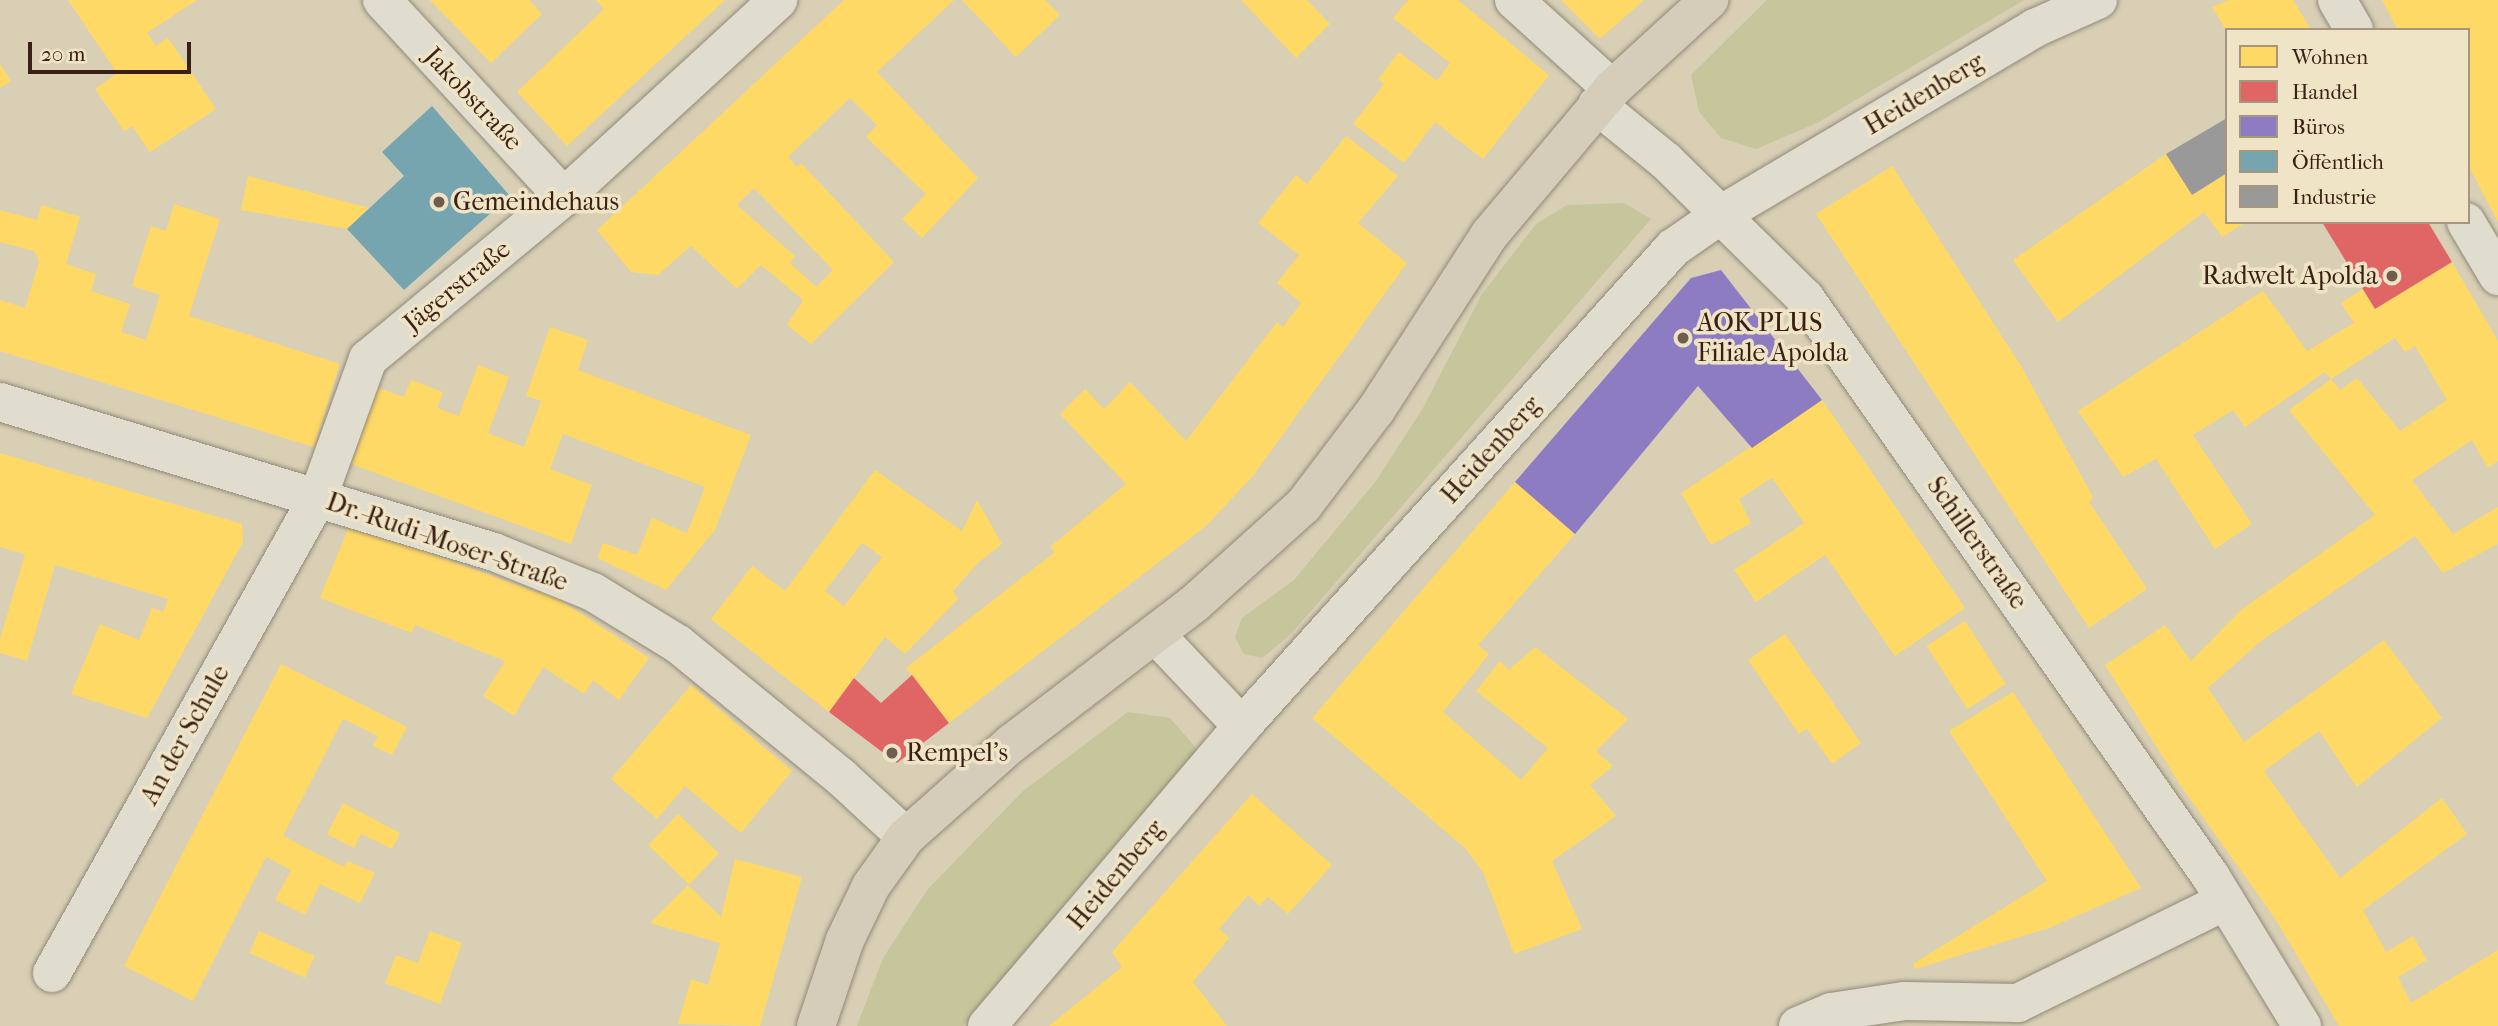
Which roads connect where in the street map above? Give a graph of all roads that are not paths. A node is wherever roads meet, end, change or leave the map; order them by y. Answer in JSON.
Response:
{"nodes":[{"id":1,"x":382,"y":0,"type":"edge"},
{"id":2,"x":778,"y":0,"type":"edge"},
{"id":3,"x":1514,"y":0,"type":"edge"},
{"id":4,"x":1709,"y":0,"type":"edge"},
{"id":5,"x":2098,"y":0,"type":"edge"},
{"id":6,"x":2337,"y":0,"type":"edge"},
{"id":7,"x":2353,"y":28,"type":"edge"},
{"id":8,"x":1605,"y":97,"type":"junction"},
{"id":9,"x":564,"y":197,"type":"junction"},
{"id":10,"x":1722,"y":214,"type":"junction"},
{"id":11,"x":2467,"y":224,"type":"edge"},
{"id":12,"x":2498,"y":276,"type":"edge"},
{"id":13,"x":0,"y":401,"type":"edge"},
{"id":14,"x":318,"y":497,"type":"junction"},
{"id":15,"x":1155,"y":634,"type":"junction"},
{"id":16,"x":1242,"y":726,"type":"junction"},
{"id":17,"x":906,"y":837,"type":"junction"},
{"id":18,"x":2225,"y":901,"type":"junction"},
{"id":19,"x":52,"y":973,"type":"dead end"},
{"id":20,"x":816,"y":1026,"type":"edge"},
{"id":21,"x":987,"y":1026,"type":"edge"},
{"id":22,"x":1798,"y":1026,"type":"edge"},
{"id":23,"x":2302,"y":1026,"type":"edge"}],
"edges":[{"from":1,"to":9,"type":"street","name":"Jakobstraße"},
{"from":2,"to":9,"type":"street","name":"Jägerstraße"},
{"from":3,"to":8,"type":"street","name":"Schillerstraße"},
{"from":4,"to":8,"type":"main road"},
{"from":5,"to":10,"type":"street","name":"Heidenberg"},
{"from":6,"to":7,"type":"street"},
{"from":8,"to":10,"type":"street","name":"Schillerstraße"},
{"from":8,"to":15,"type":"main road"},
{"from":9,"to":14,"type":"street","name":"Jägerstraße"},
{"from":10,"to":16,"type":"street","name":"Heidenberg"},
{"from":10,"to":18,"type":"street","name":"Schillerstraße"},
{"from":11,"to":12,"type":"street"},
{"from":13,"to":14,"type":"street","name":"Dr.-Rudi-Moser-Straße"},
{"from":14,"to":17,"type":"street","name":"Dr.-Rudi-Moser-Straße"},
{"from":14,"to":19,"type":"street","name":"An der Schule"},
{"from":15,"to":16,"type":"street"},
{"from":15,"to":17,"type":"main road"},
{"from":16,"to":21,"type":"street","name":"Heidenberg"},
{"from":17,"to":20,"type":"main road"},
{"from":18,"to":22,"type":"street"},
{"from":18,"to":23,"type":"street","name":"Schillerstraße"}]}
